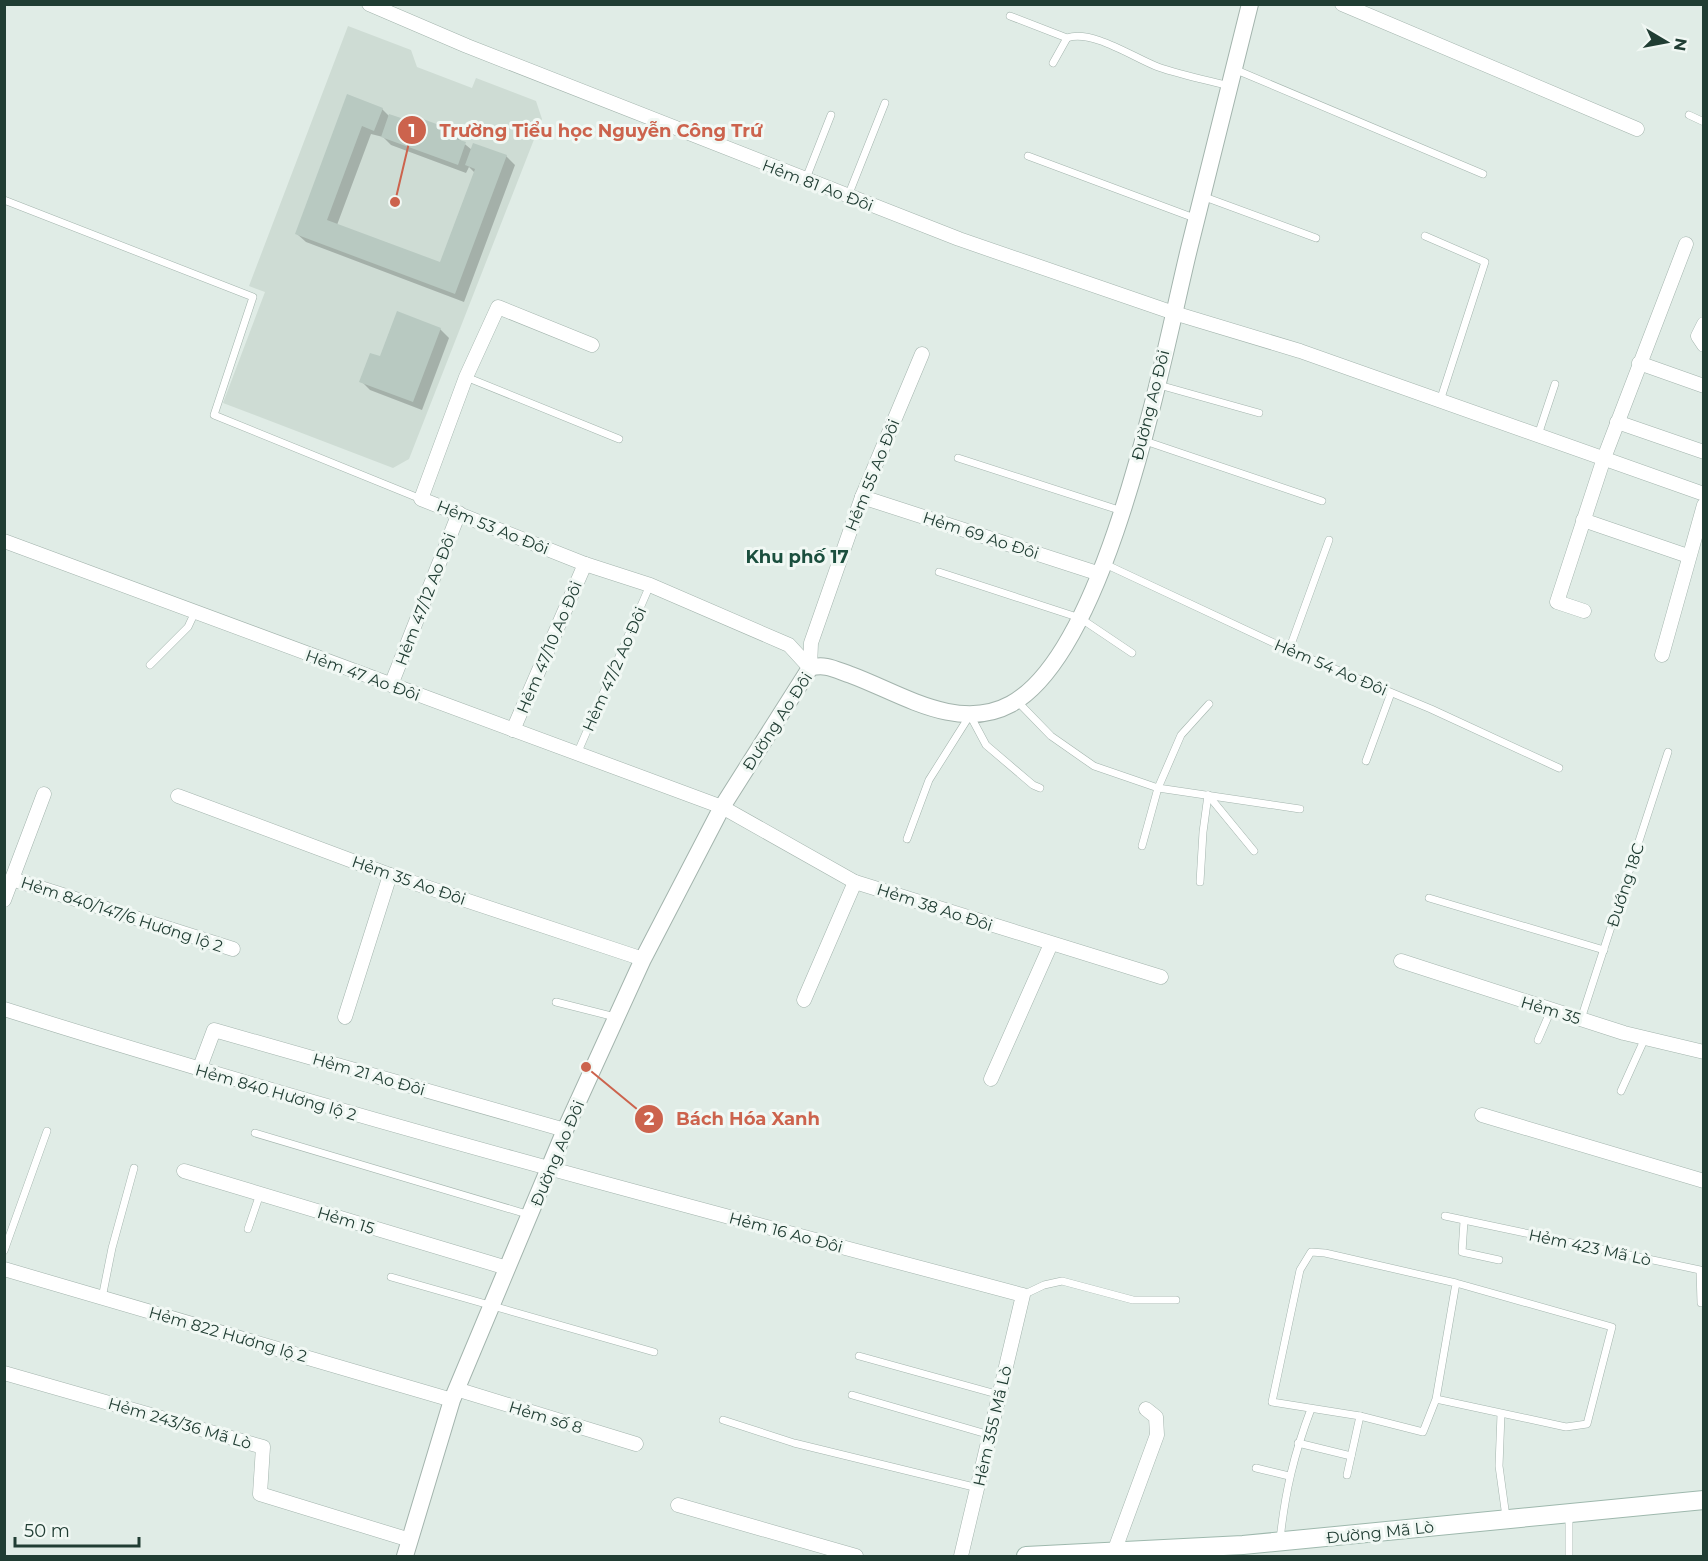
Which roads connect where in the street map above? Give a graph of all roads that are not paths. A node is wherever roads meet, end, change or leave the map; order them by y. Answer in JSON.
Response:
{"nodes":[{"id":1,"x":369,"y":4,"type":"edge"},
{"id":2,"x":1250,"y":4,"type":"edge"},
{"id":3,"x":1342,"y":4,"type":"edge"},
{"id":4,"x":1010,"y":16,"type":"dead end"},
{"id":5,"x":1067,"y":38,"type":"junction"},
{"id":6,"x":1053,"y":63,"type":"dead end"},
{"id":7,"x":1232,"y":78,"type":"junction"},
{"id":8,"x":885,"y":103,"type":"dead end"},
{"id":9,"x":831,"y":114,"type":"dead end"},
{"id":10,"x":1689,"y":115,"type":"dead end"},
{"id":11,"x":1704,"y":122,"type":"edge"},
{"id":12,"x":1637,"y":129,"type":"dead end"},
{"id":13,"x":1028,"y":156,"type":"dead end"},
{"id":14,"x":1483,"y":174,"type":"dead end"},
{"id":15,"x":805,"y":181,"type":"junction"},
{"id":16,"x":848,"y":196,"type":"junction"},
{"id":17,"x":1202,"y":196,"type":"junction"},
{"id":18,"x":4,"y":200,"type":"edge"},
{"id":19,"x":1197,"y":219,"type":"junction"},
{"id":20,"x":1425,"y":236,"type":"dead end"},
{"id":21,"x":1316,"y":238,"type":"dead end"},
{"id":22,"x":1686,"y":244,"type":"dead end"},
{"id":23,"x":1174,"y":313,"type":"junction"},
{"id":24,"x":1704,"y":324,"type":"edge"},
{"id":25,"x":592,"y":345,"type":"dead end"},
{"id":26,"x":1704,"y":345,"type":"edge"},
{"id":27,"x":922,"y":354,"type":"dead end"},
{"id":28,"x":1639,"y":363,"type":"junction"},
{"id":29,"x":466,"y":377,"type":"junction"},
{"id":30,"x":1156,"y":384,"type":"junction"},
{"id":31,"x":1555,"y":384,"type":"dead end"},
{"id":32,"x":1704,"y":386,"type":"edge"},
{"id":33,"x":1440,"y":401,"type":"junction"},
{"id":34,"x":1259,"y":413,"type":"dead end"},
{"id":35,"x":1617,"y":422,"type":"junction"},
{"id":36,"x":1538,"y":435,"type":"junction"},
{"id":37,"x":619,"y":439,"type":"dead end"},
{"id":38,"x":1142,"y":440,"type":"junction"},
{"id":39,"x":1704,"y":452,"type":"edge"},
{"id":40,"x":958,"y":458,"type":"dead end"},
{"id":41,"x":1604,"y":458,"type":"junction"},
{"id":42,"x":1704,"y":494,"type":"edge"},
{"id":43,"x":862,"y":497,"type":"junction"},
{"id":44,"x":421,"y":499,"type":"junction"},
{"id":45,"x":1322,"y":501,"type":"dead end"},
{"id":46,"x":1704,"y":505,"type":"edge"},
{"id":47,"x":1122,"y":511,"type":"junction"},
{"id":48,"x":459,"y":513,"type":"junction"},
{"id":49,"x":1583,"y":520,"type":"junction"},
{"id":50,"x":4,"y":540,"type":"edge"},
{"id":51,"x":1329,"y":540,"type":"dead end"},
{"id":52,"x":1688,"y":556,"type":"junction"},
{"id":53,"x":585,"y":564,"type":"junction"},
{"id":54,"x":1102,"y":569,"type":"junction"},
{"id":55,"x":939,"y":572,"type":"dead end"},
{"id":56,"x":650,"y":585,"type":"junction"},
{"id":57,"x":1584,"y":611,"type":"dead end"},
{"id":58,"x":195,"y":612,"type":"junction"},
{"id":59,"x":1080,"y":618,"type":"junction"},
{"id":60,"x":1289,"y":650,"type":"junction"},
{"id":61,"x":1132,"y":653,"type":"dead end"},
{"id":62,"x":1662,"y":654,"type":"dead end"},
{"id":63,"x":150,"y":665,"type":"dead end"},
{"id":64,"x":810,"y":668,"type":"junction"},
{"id":65,"x":391,"y":685,"type":"junction"},
{"id":66,"x":1390,"y":693,"type":"junction"},
{"id":67,"x":1016,"y":700,"type":"junction"},
{"id":68,"x":1209,"y":704,"type":"dead end"},
{"id":69,"x":970,"y":715,"type":"junction"},
{"id":70,"x":513,"y":730,"type":"junction"},
{"id":71,"x":1668,"y":752,"type":"dead end"},
{"id":72,"x":577,"y":754,"type":"junction"},
{"id":73,"x":1366,"y":761,"type":"dead end"},
{"id":74,"x":1559,"y":768,"type":"dead end"},
{"id":75,"x":1040,"y":788,"type":"dead end"},
{"id":76,"x":1158,"y":788,"type":"junction"},
{"id":77,"x":44,"y":794,"type":"dead end"},
{"id":78,"x":1208,"y":795,"type":"junction"},
{"id":79,"x":178,"y":796,"type":"dead end"},
{"id":80,"x":722,"y":807,"type":"junction"},
{"id":81,"x":1300,"y":809,"type":"dead end"},
{"id":82,"x":907,"y":839,"type":"dead end"},
{"id":83,"x":1142,"y":846,"type":"dead end"},
{"id":84,"x":1254,"y":851,"type":"dead end"},
{"id":85,"x":390,"y":875,"type":"junction"},
{"id":86,"x":12,"y":879,"type":"junction"},
{"id":87,"x":855,"y":882,"type":"junction"},
{"id":88,"x":1200,"y":882,"type":"dead end"},
{"id":89,"x":1429,"y":898,"type":"dead end"},
{"id":90,"x":4,"y":900,"type":"edge"},
{"id":91,"x":1051,"y":944,"type":"junction"},
{"id":92,"x":233,"y":949,"type":"dead end"},
{"id":93,"x":1604,"y":950,"type":"junction"},
{"id":94,"x":643,"y":959,"type":"junction"},
{"id":95,"x":1401,"y":962,"type":"dead end"},
{"id":96,"x":1161,"y":977,"type":"dead end"},
{"id":97,"x":804,"y":1000,"type":"dead end"},
{"id":98,"x":556,"y":1002,"type":"dead end"},
{"id":99,"x":4,"y":1009,"type":"edge"},
{"id":100,"x":1551,"y":1010,"type":"junction"},
{"id":101,"x":345,"y":1017,"type":"dead end"},
{"id":102,"x":618,"y":1018,"type":"junction"},
{"id":103,"x":1581,"y":1019,"type":"junction"},
{"id":104,"x":1645,"y":1038,"type":"junction"},
{"id":105,"x":1538,"y":1040,"type":"dead end"},
{"id":106,"x":1704,"y":1052,"type":"edge"},
{"id":107,"x":199,"y":1070,"type":"junction"},
{"id":108,"x":991,"y":1079,"type":"dead end"},
{"id":109,"x":1621,"y":1091,"type":"dead end"},
{"id":110,"x":1482,"y":1115,"type":"dead end"},
{"id":111,"x":565,"y":1130,"type":"junction"},
{"id":112,"x":46,"y":1131,"type":"dead end"},
{"id":113,"x":255,"y":1133,"type":"dead end"},
{"id":114,"x":134,"y":1168,"type":"dead end"},
{"id":115,"x":184,"y":1170,"type":"dead end"},
{"id":116,"x":549,"y":1170,"type":"junction"},
{"id":117,"x":1704,"y":1181,"type":"edge"},
{"id":118,"x":260,"y":1194,"type":"junction"},
{"id":119,"x":530,"y":1215,"type":"junction"},
{"id":120,"x":1445,"y":1216,"type":"dead end"},
{"id":121,"x":1464,"y":1221,"type":"junction"},
{"id":122,"x":248,"y":1229,"type":"dead end"},
{"id":123,"x":4,"y":1251,"type":"edge"},
{"id":124,"x":1499,"y":1260,"type":"dead end"},
{"id":125,"x":507,"y":1268,"type":"junction"},
{"id":126,"x":4,"y":1269,"type":"edge"},
{"id":127,"x":391,"y":1277,"type":"dead end"},
{"id":128,"x":1456,"y":1283,"type":"junction"},
{"id":129,"x":1023,"y":1295,"type":"junction"},
{"id":130,"x":102,"y":1298,"type":"junction"},
{"id":131,"x":1176,"y":1300,"type":"dead end"},
{"id":132,"x":1704,"y":1303,"type":"edge"},
{"id":133,"x":492,"y":1306,"type":"junction"},
{"id":134,"x":654,"y":1352,"type":"dead end"},
{"id":135,"x":859,"y":1356,"type":"dead end"},
{"id":136,"x":4,"y":1373,"type":"edge"},
{"id":137,"x":454,"y":1394,"type":"junction"},
{"id":138,"x":852,"y":1395,"type":"dead end"},
{"id":139,"x":1000,"y":1395,"type":"junction"},
{"id":140,"x":1436,"y":1399,"type":"junction"},
{"id":141,"x":1146,"y":1409,"type":"dead end"},
{"id":142,"x":1311,"y":1409,"type":"junction"},
{"id":143,"x":1501,"y":1414,"type":"junction"},
{"id":144,"x":1360,"y":1416,"type":"junction"},
{"id":145,"x":723,"y":1420,"type":"dead end"},
{"id":146,"x":990,"y":1435,"type":"junction"},
{"id":147,"x":1298,"y":1443,"type":"junction"},
{"id":148,"x":636,"y":1444,"type":"dead end"},
{"id":149,"x":1351,"y":1456,"type":"junction"},
{"id":150,"x":1256,"y":1468,"type":"dead end"},
{"id":151,"x":1347,"y":1475,"type":"dead end"},
{"id":152,"x":1289,"y":1476,"type":"junction"},
{"id":153,"x":978,"y":1488,"type":"junction"},
{"id":154,"x":1704,"y":1500,"type":"edge"},
{"id":155,"x":678,"y":1505,"type":"dead end"},
{"id":156,"x":1569,"y":1513,"type":"junction"},
{"id":157,"x":1506,"y":1520,"type":"junction"},
{"id":158,"x":410,"y":1540,"type":"junction"},
{"id":159,"x":1280,"y":1541,"type":"junction"},
{"id":160,"x":1114,"y":1551,"type":"junction"},
{"id":161,"x":1241,"y":1551,"type":"edge"},
{"id":162,"x":1081,"y":1555,"type":"edge"},
{"id":163,"x":1057,"y":1556,"type":"edge"},
{"id":164,"x":405,"y":1557,"type":"edge"},
{"id":165,"x":856,"y":1557,"type":"edge"},
{"id":166,"x":961,"y":1557,"type":"edge"},
{"id":167,"x":1026,"y":1557,"type":"edge"},
{"id":168,"x":1569,"y":1557,"type":"edge"}],
"edges":[{"from":1,"to":15,"type":"street","name":"Hẻm 81 Ao Đôi"},
{"from":2,"to":7,"type":"street","name":"Đường Ao Đôi"},
{"from":3,"to":12,"type":"street"},
{"from":4,"to":5,"type":"lane"},
{"from":5,"to":6,"type":"lane"},
{"from":5,"to":7,"type":"lane"},
{"from":7,"to":14,"type":"lane"},
{"from":7,"to":17,"type":"street","name":"Đường Ao Đôi"},
{"from":8,"to":16,"type":"lane"},
{"from":9,"to":15,"type":"lane"},
{"from":10,"to":11,"type":"lane"},
{"from":13,"to":19,"type":"lane"},
{"from":15,"to":16,"type":"street","name":"Hẻm 81 Ao Đôi"},
{"from":16,"to":23,"type":"street","name":"Hẻm 81 Ao Đôi"},
{"from":17,"to":19,"type":"street","name":"Đường Ao Đôi"},
{"from":17,"to":21,"type":"lane"},
{"from":18,"to":44,"type":"lane"},
{"from":19,"to":23,"type":"street","name":"Đường Ao Đôi"},
{"from":20,"to":33,"type":"lane"},
{"from":22,"to":28,"type":"street"},
{"from":23,"to":30,"type":"street","name":"Đường Ao Đôi"},
{"from":23,"to":33,"type":"street","name":"Hẻm 81 Ao Đôi"},
{"from":24,"to":26,"type":"street"},
{"from":25,"to":29,"type":"street","name":"Hẻm 53 Ao Đôi"},
{"from":27,"to":43,"type":"street","name":"Hẻm 55 Ao Đôi"},
{"from":28,"to":32,"type":"street"},
{"from":28,"to":35,"type":"street"},
{"from":29,"to":37,"type":"lane"},
{"from":29,"to":44,"type":"street","name":"Hẻm 53 Ao Đôi"},
{"from":30,"to":34,"type":"lane"},
{"from":30,"to":38,"type":"street","name":"Đường Ao Đôi"},
{"from":31,"to":36,"type":"lane"},
{"from":33,"to":36,"type":"street","name":"Hẻm 81 Ao Đôi"},
{"from":35,"to":39,"type":"street"},
{"from":35,"to":41,"type":"street"},
{"from":36,"to":41,"type":"street","name":"Hẻm 81 Ao Đôi"},
{"from":38,"to":45,"type":"lane"},
{"from":38,"to":47,"type":"street","name":"Đường Ao Đôi"},
{"from":40,"to":47,"type":"lane"},
{"from":41,"to":42,"type":"street","name":"Hẻm 81 Ao Đôi"},
{"from":41,"to":49,"type":"street"},
{"from":43,"to":54,"type":"street","name":"Hẻm 69 Ao Đôi"},
{"from":43,"to":64,"type":"street","name":"Hẻm 55 Ao Đôi"},
{"from":44,"to":48,"type":"street","name":"Hẻm 53 Ao Đôi"},
{"from":46,"to":52,"type":"street"},
{"from":47,"to":54,"type":"street","name":"Đường Ao Đôi"},
{"from":48,"to":53,"type":"street","name":"Hẻm 53 Ao Đôi"},
{"from":48,"to":65,"type":"street","name":"Hẻm 47/12 Ao Đôi"},
{"from":49,"to":52,"type":"street"},
{"from":49,"to":57,"type":"street"},
{"from":50,"to":58,"type":"street","name":"Hẻm 47 Ao Đôi"},
{"from":51,"to":60,"type":"lane"},
{"from":52,"to":62,"type":"street"},
{"from":53,"to":56,"type":"street","name":"Hẻm 53 Ao Đôi"},
{"from":53,"to":70,"type":"street","name":"Hẻm 47/10 Ao Đôi"},
{"from":54,"to":59,"type":"street","name":"Đường Ao Đôi"},
{"from":54,"to":60,"type":"lane","name":"Hẻm 54 Ao Đôi"},
{"from":55,"to":59,"type":"lane"},
{"from":56,"to":64,"type":"street","name":"Hẻm 53 Ao Đôi"},
{"from":56,"to":72,"type":"lane","name":"Hẻm 47/2 Ao Đôi"},
{"from":58,"to":63,"type":"lane"},
{"from":58,"to":65,"type":"street","name":"Hẻm 47 Ao Đôi"},
{"from":59,"to":61,"type":"lane"},
{"from":59,"to":67,"type":"street","name":"Đường Ao Đôi"},
{"from":60,"to":66,"type":"lane","name":"Hẻm 54 Ao Đôi"},
{"from":64,"to":69,"type":"street","name":"Đường Ao Đôi"},
{"from":64,"to":80,"type":"street","name":"Đường Ao Đôi"},
{"from":65,"to":70,"type":"street","name":"Hẻm 47 Ao Đôi"},
{"from":66,"to":73,"type":"lane"},
{"from":66,"to":74,"type":"lane","name":"Hẻm 54 Ao Đôi"},
{"from":67,"to":69,"type":"street","name":"Đường Ao Đôi"},
{"from":67,"to":76,"type":"lane"},
{"from":68,"to":76,"type":"lane"},
{"from":69,"to":75,"type":"lane"},
{"from":69,"to":82,"type":"lane"},
{"from":70,"to":72,"type":"street","name":"Hẻm 47 Ao Đôi"},
{"from":71,"to":93,"type":"lane","name":"Đướng 18C"},
{"from":72,"to":80,"type":"street","name":"Hẻm 47 Ao Đôi"},
{"from":76,"to":78,"type":"lane"},
{"from":76,"to":83,"type":"lane"},
{"from":77,"to":86,"type":"street"},
{"from":78,"to":81,"type":"lane"},
{"from":78,"to":84,"type":"lane"},
{"from":78,"to":88,"type":"lane"},
{"from":79,"to":85,"type":"street","name":"Hẻm 35 Ao Đôi"},
{"from":80,"to":87,"type":"street","name":"Hẻm 38 Ao Đôi"},
{"from":80,"to":94,"type":"street","name":"Đường Ao Đôi"},
{"from":85,"to":94,"type":"street","name":"Hẻm 35 Ao Đôi"},
{"from":85,"to":101,"type":"street"},
{"from":86,"to":90,"type":"street"},
{"from":86,"to":92,"type":"street","name":"Hẻm 840/147/6 Hương lộ 2"},
{"from":87,"to":91,"type":"street","name":"Hẻm 38 Ao Đôi"},
{"from":87,"to":97,"type":"street"},
{"from":89,"to":93,"type":"lane"},
{"from":91,"to":96,"type":"street","name":"Hẻm 38 Ao Đôi"},
{"from":91,"to":108,"type":"street"},
{"from":93,"to":103,"type":"lane","name":"Đướng 18C"},
{"from":94,"to":102,"type":"street","name":"Đường Ao Đôi"},
{"from":95,"to":100,"type":"street","name":"Hẻm 35"},
{"from":98,"to":102,"type":"lane"},
{"from":99,"to":107,"type":"street","name":"Hẻm 840 Hương lộ 2"},
{"from":100,"to":103,"type":"street","name":"Hẻm 35"},
{"from":100,"to":105,"type":"lane"},
{"from":102,"to":111,"type":"street","name":"Đường Ao Đôi"},
{"from":103,"to":104,"type":"street","name":"Hẻm 35"},
{"from":104,"to":106,"type":"street","name":"Hẻm 35"},
{"from":104,"to":109,"type":"lane"},
{"from":107,"to":111,"type":"street","name":"Hẻm 21 Ao Đôi"},
{"from":107,"to":116,"type":"street","name":"Hẻm 840 Hương lộ 2"},
{"from":110,"to":117,"type":"street"},
{"from":111,"to":116,"type":"street","name":"Đường Ao Đôi"},
{"from":112,"to":123,"type":"lane"},
{"from":113,"to":119,"type":"lane"},
{"from":114,"to":130,"type":"lane"},
{"from":115,"to":118,"type":"street","name":"Hẻm 15"},
{"from":116,"to":119,"type":"street","name":"Đường Ao Đôi"},
{"from":116,"to":129,"type":"street","name":"Hẻm 16 Ao Đôi"},
{"from":118,"to":122,"type":"lane"},
{"from":118,"to":125,"type":"street","name":"Hẻm 15"},
{"from":119,"to":125,"type":"street","name":"Đường Ao Đôi"},
{"from":120,"to":121,"type":"lane","name":"Hẻm 423 Mã Lò"},
{"from":121,"to":124,"type":"lane"},
{"from":121,"to":132,"type":"lane","name":"Hẻm 423 Mã Lò"},
{"from":125,"to":133,"type":"street","name":"Đường Ao Đôi"},
{"from":126,"to":130,"type":"street","name":"Hẻm 822 Hương lộ 2"},
{"from":127,"to":133,"type":"lane"},
{"from":128,"to":140,"type":"lane"},
{"from":128,"to":142,"type":"lane"},
{"from":128,"to":143,"type":"lane"},
{"from":129,"to":131,"type":"lane"},
{"from":129,"to":139,"type":"street","name":"Hẻm 355 Mã Lò"},
{"from":130,"to":137,"type":"street","name":"Hẻm 822 Hương lộ 2"},
{"from":133,"to":134,"type":"lane"},
{"from":133,"to":137,"type":"street","name":"Đường Ao Đôi"},
{"from":135,"to":139,"type":"lane"},
{"from":136,"to":158,"type":"street","name":"Hẻm 243/36 Mã Lò"},
{"from":137,"to":148,"type":"street","name":"Hẻm số 8"},
{"from":137,"to":158,"type":"street","name":"Đường Ao Đôi"},
{"from":138,"to":146,"type":"lane"},
{"from":139,"to":146,"type":"street","name":"Hẻm 355 Mã Lò"},
{"from":140,"to":143,"type":"lane"},
{"from":140,"to":144,"type":"lane"},
{"from":141,"to":160,"type":"street"},
{"from":142,"to":144,"type":"lane"},
{"from":142,"to":147,"type":"lane"},
{"from":143,"to":157,"type":"lane"},
{"from":144,"to":149,"type":"lane"},
{"from":145,"to":153,"type":"lane"},
{"from":146,"to":153,"type":"street","name":"Hẻm 355 Mã Lò"},
{"from":147,"to":149,"type":"lane"},
{"from":147,"to":152,"type":"lane"},
{"from":149,"to":151,"type":"lane"},
{"from":150,"to":152,"type":"lane"},
{"from":152,"to":159,"type":"lane"},
{"from":153,"to":166,"type":"street","name":"Hẻm 355 Mã Lò"},
{"from":154,"to":156,"type":"main road","name":"Đường Mã Lò"},
{"from":155,"to":165,"type":"street"},
{"from":156,"to":157,"type":"main road","name":"Đường Mã Lò"},
{"from":156,"to":168,"type":"lane"},
{"from":157,"to":159,"type":"main road","name":"Đường Mã Lò"},
{"from":158,"to":164,"type":"street","name":"Đường Ao Đôi"},
{"from":159,"to":161,"type":"main road","name":"Đường Mã Lò"},
{"from":160,"to":161,"type":"main road","name":"Đường Mã Lò"},
{"from":160,"to":162,"type":"main road","name":"Đường Mã Lò"},
{"from":162,"to":163,"type":"main road","name":"Đường Mã Lò"},
{"from":163,"to":167,"type":"main road","name":"Đường Mã Lò"}]}
